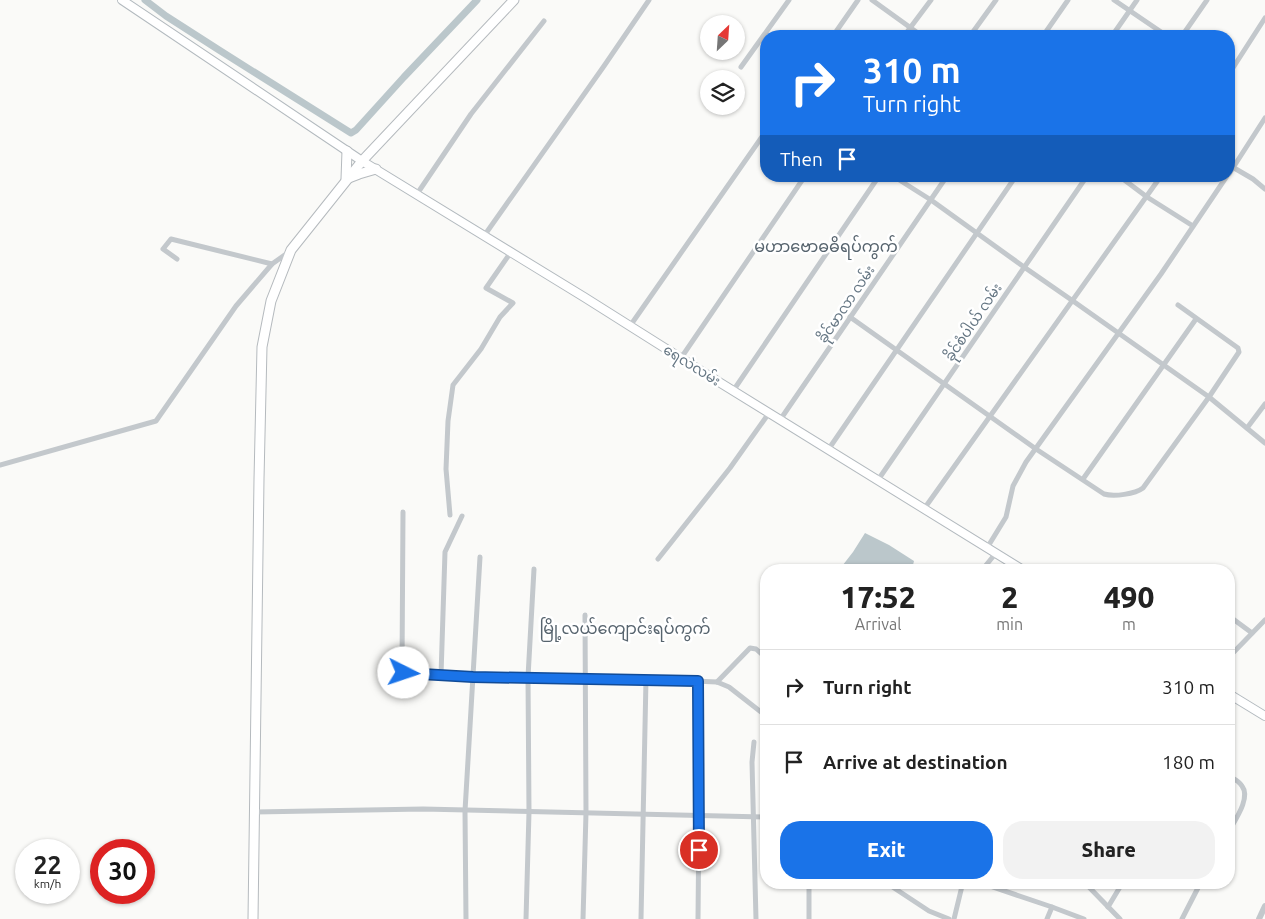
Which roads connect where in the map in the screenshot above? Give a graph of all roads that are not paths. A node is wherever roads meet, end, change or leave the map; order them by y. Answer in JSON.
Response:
{"nodes":[{"id":1,"x":122,"y":0,"type":"edge"},
{"id":2,"x":514,"y":0,"type":"edge"},
{"id":3,"x":649,"y":0,"type":"edge"},
{"id":4,"x":789,"y":0,"type":"edge"},
{"id":5,"x":858,"y":0,"type":"edge"},
{"id":6,"x":872,"y":0,"type":"edge"},
{"id":7,"x":931,"y":0,"type":"edge"},
{"id":8,"x":996,"y":0,"type":"edge"},
{"id":9,"x":1068,"y":0,"type":"edge"},
{"id":10,"x":1114,"y":0,"type":"edge"},
{"id":11,"x":1137,"y":0,"type":"edge"},
{"id":12,"x":1207,"y":0,"type":"edge"},
{"id":13,"x":1130,"y":11,"type":"junction"},
{"id":14,"x":1265,"y":18,"type":"edge"},
{"id":15,"x":544,"y":21,"type":"dead end"},
{"id":16,"x":911,"y":28,"type":"junction"},
{"id":17,"x":767,"y":30,"type":"edge"},
{"id":18,"x":836,"y":30,"type":"edge"},
{"id":19,"x":914,"y":30,"type":"edge"},
{"id":20,"x":974,"y":30,"type":"edge"},
{"id":21,"x":1047,"y":30,"type":"edge"},
{"id":22,"x":1116,"y":30,"type":"edge"},
{"id":23,"x":1158,"y":30,"type":"edge"},
{"id":24,"x":1186,"y":30,"type":"edge"},
{"id":25,"x":760,"y":40,"type":"edge"},
{"id":26,"x":1235,"y":65,"type":"edge"},
{"id":27,"x":740,"y":67,"type":"dead end"},
{"id":28,"x":1265,"y":118,"type":"edge"},
{"id":29,"x":760,"y":140,"type":"edge"},
{"id":30,"x":347,"y":151,"type":"junction"},
{"id":31,"x":1235,"y":160,"type":"edge"},
{"id":32,"x":362,"y":161,"type":"junction"},
{"id":33,"x":1235,"y":168,"type":"edge"},
{"id":34,"x":376,"y":169,"type":"junction"},
{"id":35,"x":346,"y":179,"type":"junction"},
{"id":36,"x":801,"y":182,"type":"edge"},
{"id":37,"x":875,"y":182,"type":"edge"},
{"id":38,"x":903,"y":182,"type":"edge"},
{"id":39,"x":943,"y":182,"type":"edge"},
{"id":40,"x":1012,"y":182,"type":"edge"},
{"id":41,"x":1082,"y":182,"type":"edge"},
{"id":42,"x":1127,"y":182,"type":"edge"},
{"id":43,"x":1157,"y":182,"type":"edge"},
{"id":44,"x":1223,"y":182,"type":"edge"},
{"id":45,"x":1265,"y":189,"type":"edge"},
{"id":46,"x":417,"y":194,"type":"junction"},
{"id":47,"x":1147,"y":197,"type":"junction"},
{"id":48,"x":931,"y":200,"type":"junction"},
{"id":49,"x":1193,"y":226,"type":"junction"},
{"id":50,"x":977,"y":233,"type":"junction"},
{"id":51,"x":484,"y":236,"type":"junction"},
{"id":52,"x":291,"y":250,"type":"junction"},
{"id":53,"x":511,"y":252,"type":"junction"},
{"id":54,"x":177,"y":259,"type":"dead end"},
{"id":55,"x":272,"y":264,"type":"junction"},
{"id":56,"x":1024,"y":268,"type":"junction"},
{"id":57,"x":1073,"y":301,"type":"junction"},
{"id":58,"x":1178,"y":305,"type":"dead end"},
{"id":59,"x":850,"y":318,"type":"junction"},
{"id":60,"x":1196,"y":318,"type":"junction"},
{"id":61,"x":630,"y":326,"type":"junction"},
{"id":62,"x":1118,"y":334,"type":"junction"},
{"id":63,"x":897,"y":350,"type":"junction"},
{"id":64,"x":681,"y":358,"type":"junction"},
{"id":65,"x":1164,"y":366,"type":"junction"},
{"id":66,"x":944,"y":384,"type":"junction"},
{"id":67,"x":733,"y":391,"type":"junction"},
{"id":68,"x":1209,"y":397,"type":"junction"},
{"id":69,"x":1265,"y":404,"type":"edge"},
{"id":70,"x":769,"y":413,"type":"junction"},
{"id":71,"x":991,"y":416,"type":"junction"},
{"id":72,"x":780,"y":420,"type":"junction"},
{"id":73,"x":1246,"y":428,"type":"junction"},
{"id":74,"x":1265,"y":443,"type":"edge"},
{"id":75,"x":1036,"y":448,"type":"junction"},
{"id":76,"x":828,"y":450,"type":"junction"},
{"id":77,"x":0,"y":465,"type":"edge"},
{"id":78,"x":1083,"y":479,"type":"junction"},
{"id":79,"x":878,"y":480,"type":"junction"},
{"id":80,"x":924,"y":509,"type":"junction"},
{"id":81,"x":403,"y":512,"type":"dead end"},
{"id":82,"x":450,"y":515,"type":"dead end"},
{"id":83,"x":462,"y":516,"type":"dead end"},
{"id":84,"x":987,"y":548,"type":"junction"},
{"id":85,"x":996,"y":553,"type":"junction"},
{"id":86,"x":480,"y":557,"type":"dead end"},
{"id":87,"x":658,"y":559,"type":"dead end"},
{"id":88,"x":987,"y":564,"type":"edge"},
{"id":89,"x":1013,"y":564,"type":"edge"},
{"id":90,"x":534,"y":569,"type":"dead end"},
{"id":91,"x":585,"y":615,"type":"dead end"},
{"id":92,"x":1235,"y":620,"type":"edge"},
{"id":93,"x":1264,"y":624,"type":"edge"},
{"id":94,"x":1252,"y":633,"type":"junction"},
{"id":95,"x":1235,"y":651,"type":"edge"},
{"id":96,"x":760,"y":653,"type":"edge"},
{"id":97,"x":442,"y":675,"type":"junction"},
{"id":98,"x":473,"y":677,"type":"junction"},
{"id":99,"x":528,"y":677,"type":"junction"},
{"id":100,"x":586,"y":678,"type":"junction"},
{"id":101,"x":646,"y":679,"type":"junction"},
{"id":102,"x":698,"y":681,"type":"junction"},
{"id":103,"x":718,"y":682,"type":"junction"},
{"id":104,"x":1235,"y":698,"type":"edge"},
{"id":105,"x":760,"y":711,"type":"edge"},
{"id":106,"x":1265,"y":716,"type":"edge"},
{"id":107,"x":754,"y":742,"type":"dead end"},
{"id":108,"x":1235,"y":780,"type":"edge"},
{"id":109,"x":465,"y":811,"type":"junction"},
{"id":110,"x":255,"y":812,"type":"junction"},
{"id":111,"x":530,"y":812,"type":"junction"},
{"id":112,"x":586,"y":813,"type":"junction"},
{"id":113,"x":643,"y":814,"type":"junction"},
{"id":114,"x":699,"y":815,"type":"junction"},
{"id":115,"x":754,"y":817,"type":"junction"},
{"id":116,"x":760,"y":817,"type":"edge"},
{"id":117,"x":1235,"y":819,"type":"edge"},
{"id":118,"x":809,"y":889,"type":"edge"},
{"id":119,"x":896,"y":889,"type":"edge"},
{"id":120,"x":960,"y":889,"type":"edge"},
{"id":121,"x":999,"y":889,"type":"edge"},
{"id":122,"x":1091,"y":889,"type":"edge"},
{"id":123,"x":1119,"y":889,"type":"edge"},
{"id":124,"x":1197,"y":889,"type":"edge"},
{"id":125,"x":1265,"y":906,"type":"edge"},
{"id":126,"x":1052,"y":907,"type":"junction"},
{"id":127,"x":1108,"y":907,"type":"junction"},
{"id":128,"x":940,"y":918,"type":"edge"},
{"id":129,"x":253,"y":919,"type":"edge"},
{"id":130,"x":466,"y":919,"type":"edge"},
{"id":131,"x":526,"y":919,"type":"edge"},
{"id":132,"x":583,"y":919,"type":"edge"},
{"id":133,"x":642,"y":919,"type":"edge"},
{"id":134,"x":698,"y":919,"type":"edge"},
{"id":135,"x":756,"y":919,"type":"edge"},
{"id":136,"x":809,"y":919,"type":"edge"},
{"id":137,"x":949,"y":919,"type":"edge"},
{"id":138,"x":954,"y":919,"type":"edge"},
{"id":139,"x":1047,"y":919,"type":"edge"},
{"id":140,"x":1084,"y":919,"type":"edge"},
{"id":141,"x":1120,"y":919,"type":"edge"},
{"id":142,"x":1182,"y":919,"type":"edge"},
{"id":143,"x":1259,"y":919,"type":"edge"}],
"edges":[{"from":1,"to":30,"type":"main road","name":"ရေလဲလမ်း"},
{"from":2,"to":32,"type":"main road"},
{"from":3,"to":51,"type":"street"},
{"from":4,"to":17,"type":"street"},
{"from":5,"to":18,"type":"street"},
{"from":6,"to":16,"type":"street"},
{"from":7,"to":16,"type":"street"},
{"from":8,"to":20,"type":"street"},
{"from":9,"to":21,"type":"street"},
{"from":10,"to":13,"type":"street"},
{"from":11,"to":13,"type":"street"},
{"from":12,"to":24,"type":"street"},
{"from":13,"to":22,"type":"street"},
{"from":13,"to":23,"type":"street"},
{"from":14,"to":26,"type":"street"},
{"from":15,"to":46,"type":"street"},
{"from":16,"to":19,"type":"street"},
{"from":25,"to":27,"type":"street"},
{"from":28,"to":31,"type":"street"},
{"from":29,"to":61,"type":"street"},
{"from":30,"to":32,"type":"main road","name":"ရေလဲလမ်း"},
{"from":30,"to":35,"type":"main road"},
{"from":32,"to":34,"type":"main road","name":"ရေလဲလမ်း"},
{"from":32,"to":35,"type":"main road"},
{"from":33,"to":45,"type":"street"},
{"from":34,"to":35,"type":"main road"},
{"from":34,"to":46,"type":"main road","name":"ရေလဲလမ်း"},
{"from":35,"to":52,"type":"main road"},
{"from":36,"to":64,"type":"street"},
{"from":37,"to":67,"type":"street"},
{"from":38,"to":48,"type":"street"},
{"from":39,"to":48,"type":"street","name":"ခိုင်မာလာ လမ်း"},
{"from":40,"to":50,"type":"street"},
{"from":41,"to":56,"type":"street","name":"ခိုင်စံပါယ် လမ်း"},
{"from":42,"to":47,"type":"street"},
{"from":43,"to":47,"type":"street"},
{"from":44,"to":49,"type":"street"},
{"from":46,"to":51,"type":"main road","name":"ရေလဲလမ်း"},
{"from":47,"to":49,"type":"street"},
{"from":47,"to":57,"type":"street"},
{"from":48,"to":50,"type":"street"},
{"from":48,"to":59,"type":"street","name":"ခိုင်မာလာ လမ်း"},
{"from":49,"to":62,"type":"street"},
{"from":50,"to":56,"type":"street"},
{"from":50,"to":63,"type":"street"},
{"from":51,"to":53,"type":"main road","name":"ရေလဲလမ်း"},
{"from":52,"to":55,"type":"street"},
{"from":52,"to":110,"type":"main road"},
{"from":53,"to":61,"type":"main road","name":"ရေလဲလမ်း"},
{"from":53,"to":82,"type":"street"},
{"from":54,"to":55,"type":"street"},
{"from":55,"to":77,"type":"street"},
{"from":56,"to":57,"type":"street"},
{"from":56,"to":66,"type":"street","name":"ခိုင်စံပါယ် လမ်း"},
{"from":57,"to":62,"type":"street"},
{"from":57,"to":71,"type":"street"},
{"from":58,"to":60,"type":"street"},
{"from":59,"to":63,"type":"street"},
{"from":59,"to":72,"type":"street","name":"ခိုင်မာလာ လမ်း"},
{"from":60,"to":65,"type":"street"},
{"from":60,"to":68,"type":"street"},
{"from":61,"to":64,"type":"main road","name":"ရေလဲလမ်း"},
{"from":62,"to":65,"type":"street"},
{"from":62,"to":75,"type":"street"},
{"from":63,"to":66,"type":"street"},
{"from":63,"to":76,"type":"street"},
{"from":64,"to":67,"type":"main road","name":"ရေလဲလမ်း"},
{"from":65,"to":68,"type":"street"},
{"from":65,"to":78,"type":"street"},
{"from":66,"to":71,"type":"street"},
{"from":66,"to":79,"type":"street","name":"ခိုင်စံပါယ် လမ်း"},
{"from":67,"to":70,"type":"main road","name":"ရေလဲလမ်း"},
{"from":68,"to":73,"type":"street"},
{"from":68,"to":78,"type":"street"},
{"from":69,"to":73,"type":"street"},
{"from":70,"to":72,"type":"main road","name":"ရေလဲလမ်း"},
{"from":70,"to":87,"type":"street"},
{"from":71,"to":75,"type":"street"},
{"from":71,"to":80,"type":"street"},
{"from":72,"to":76,"type":"main road","name":"ရေလဲလမ်း"},
{"from":73,"to":74,"type":"street"},
{"from":75,"to":78,"type":"street"},
{"from":75,"to":84,"type":"street"},
{"from":76,"to":79,"type":"main road","name":"ရေလဲလမ်း"},
{"from":79,"to":80,"type":"main road","name":"ရေလဲလမ်း"},
{"from":80,"to":84,"type":"main road","name":"ရေလဲလမ်း"},
{"from":81,"to":97,"type":"street"},
{"from":83,"to":97,"type":"street"},
{"from":84,"to":85,"type":"main road","name":"ရေလဲလမ်း"},
{"from":85,"to":88,"type":"street"},
{"from":85,"to":89,"type":"main road","name":"ရေလဲလမ်း"},
{"from":86,"to":98,"type":"street"},
{"from":90,"to":99,"type":"street"},
{"from":91,"to":100,"type":"street"},
{"from":92,"to":94,"type":"street"},
{"from":93,"to":94,"type":"street"},
{"from":94,"to":95,"type":"street"},
{"from":96,"to":103,"type":"street"},
{"from":97,"to":98,"type":"street"},
{"from":98,"to":99,"type":"street"},
{"from":98,"to":109,"type":"street"},
{"from":99,"to":100,"type":"street"},
{"from":99,"to":111,"type":"street"},
{"from":100,"to":101,"type":"street"},
{"from":100,"to":112,"type":"street"},
{"from":101,"to":102,"type":"street"},
{"from":101,"to":113,"type":"street"},
{"from":102,"to":103,"type":"street"},
{"from":102,"to":114,"type":"street"},
{"from":103,"to":105,"type":"street"},
{"from":104,"to":106,"type":"main road"},
{"from":107,"to":115,"type":"street"},
{"from":108,"to":117,"type":"street"},
{"from":109,"to":110,"type":"street"},
{"from":109,"to":111,"type":"street"},
{"from":109,"to":130,"type":"street"},
{"from":110,"to":129,"type":"main road"},
{"from":111,"to":112,"type":"street"},
{"from":111,"to":131,"type":"street"},
{"from":112,"to":113,"type":"street"},
{"from":112,"to":132,"type":"street"},
{"from":113,"to":114,"type":"street"},
{"from":113,"to":133,"type":"street"},
{"from":114,"to":115,"type":"street"},
{"from":114,"to":134,"type":"street"},
{"from":115,"to":116,"type":"street"},
{"from":115,"to":135,"type":"street"},
{"from":118,"to":136,"type":"street"},
{"from":119,"to":128,"type":"street"},
{"from":120,"to":138,"type":"street"},
{"from":121,"to":126,"type":"street"},
{"from":122,"to":127,"type":"street"},
{"from":123,"to":127,"type":"street"},
{"from":124,"to":142,"type":"street"},
{"from":125,"to":143,"type":"street"},
{"from":126,"to":139,"type":"street"},
{"from":126,"to":140,"type":"street"},
{"from":127,"to":141,"type":"street"},
{"from":128,"to":137,"type":"street"}]}
